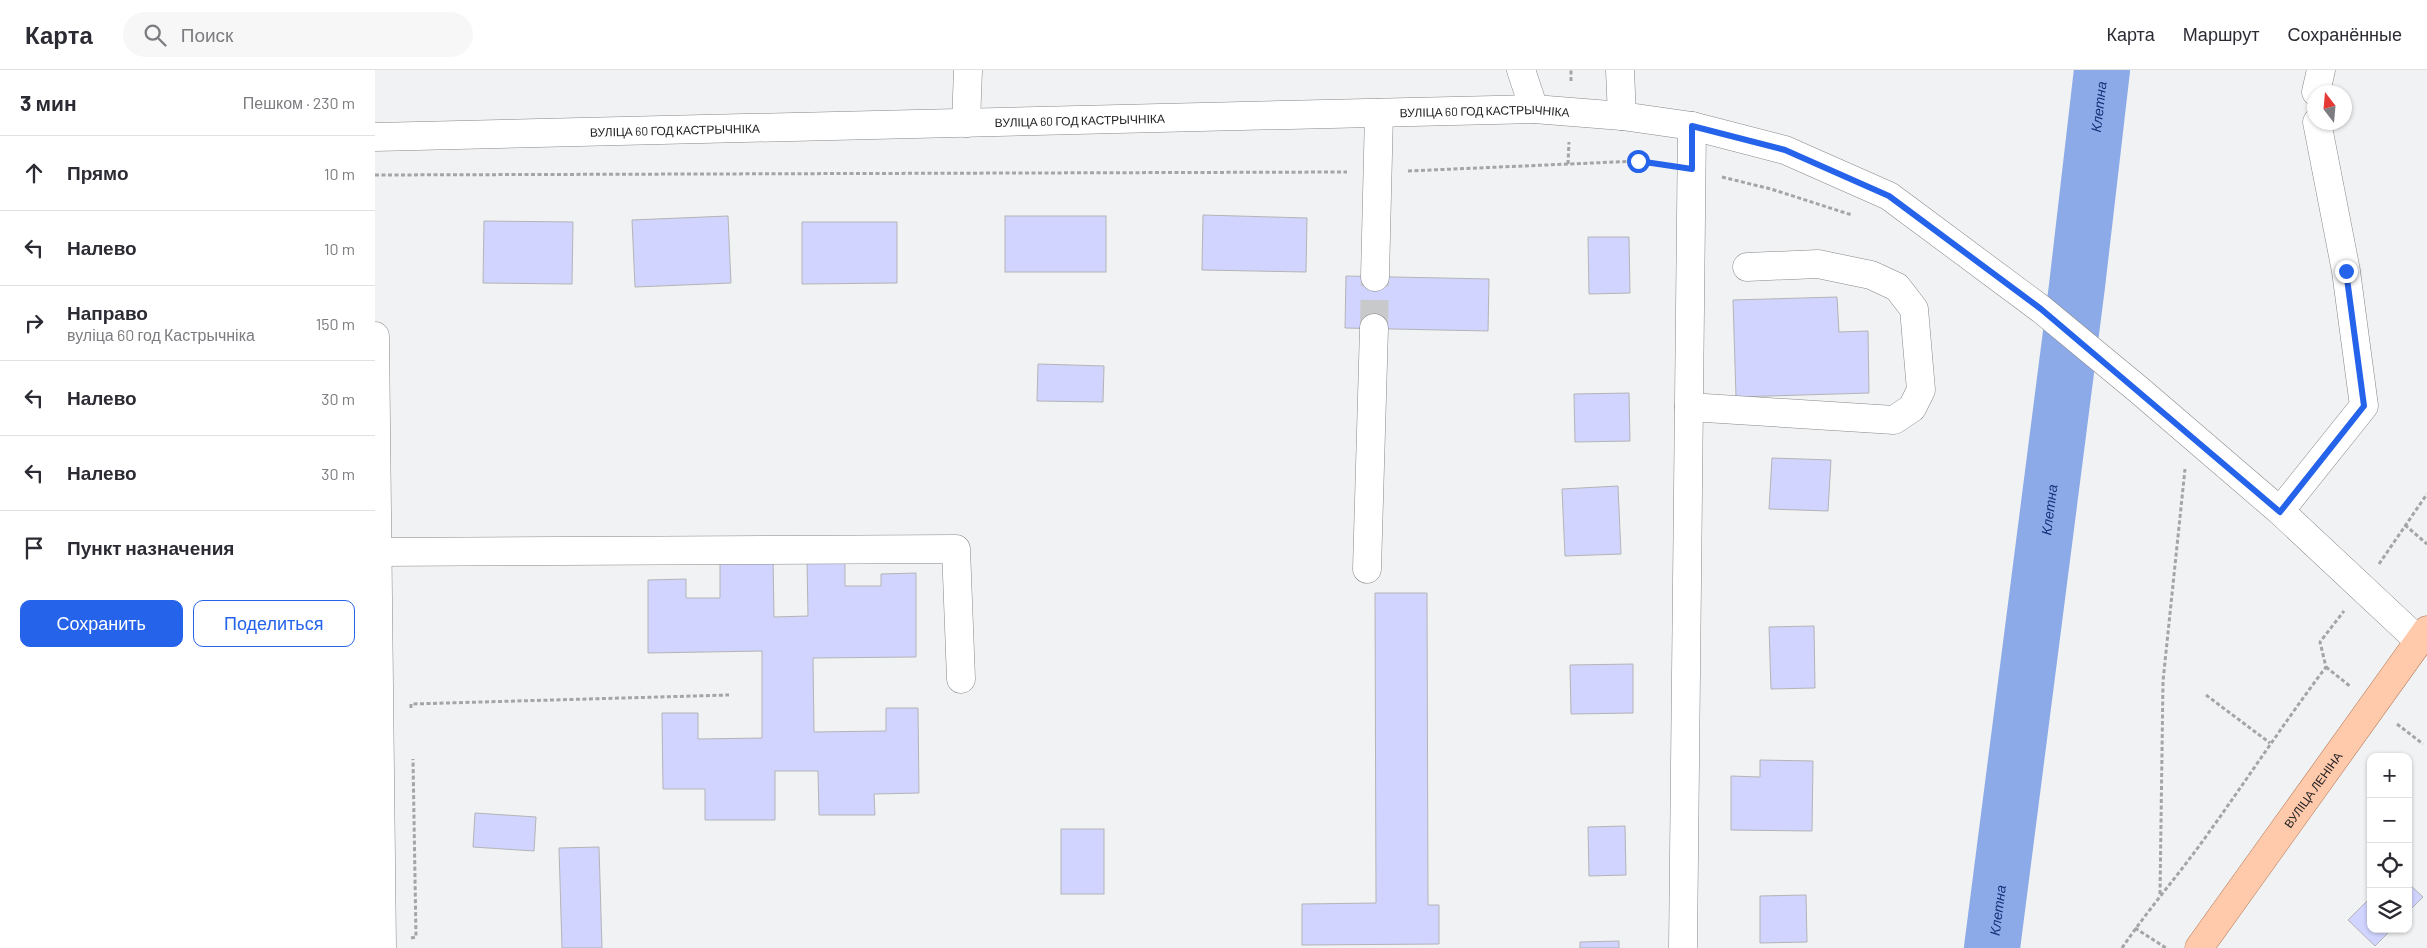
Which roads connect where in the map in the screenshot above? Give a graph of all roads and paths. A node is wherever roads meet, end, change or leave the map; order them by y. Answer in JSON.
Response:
{"nodes":[{"id":1,"x":968,"y":70,"type":"edge"},
{"id":2,"x":1521,"y":70,"type":"edge"},
{"id":3,"x":1620,"y":70,"type":"edge"},
{"id":4,"x":2321,"y":70,"type":"edge"},
{"id":5,"x":2318,"y":85,"type":"edge"},
{"id":6,"x":1534,"y":109,"type":"junction"},
{"id":7,"x":1379,"y":113,"type":"junction"},
{"id":8,"x":1622,"y":116,"type":"junction"},
{"id":9,"x":966,"y":123,"type":"junction"},
{"id":10,"x":1692,"y":126,"type":"junction"},
{"id":11,"x":2319,"y":130,"type":"edge"},
{"id":12,"x":375,"y":137,"type":"edge"},
{"id":13,"x":1692,"y":169,"type":"junction"},
{"id":14,"x":1378,"y":172,"type":"junction"},
{"id":15,"x":375,"y":175,"type":"edge"},
{"id":16,"x":1859,"y":217,"type":"dead end"},
{"id":17,"x":1747,"y":268,"type":"dead end"},
{"id":18,"x":1375,"y":277,"type":"tunnel mouth"},
{"id":19,"x":1374,"y":328,"type":"tunnel mouth"},
{"id":20,"x":375,"y":336,"type":"edge"},
{"id":21,"x":1689,"y":407,"type":"junction"},
{"id":22,"x":2186,"y":463,"type":"dead end"},
{"id":23,"x":2427,"y":494,"type":"edge"},
{"id":24,"x":2280,"y":512,"type":"junction"},
{"id":25,"x":2405,"y":525,"type":"junction"},
{"id":26,"x":2427,"y":544,"type":"edge"},
{"id":27,"x":377,"y":552,"type":"junction"},
{"id":28,"x":1367,"y":569,"type":"dead end"},
{"id":29,"x":2362,"y":588,"type":"junction"},
{"id":30,"x":2424,"y":640,"type":"edge"},
{"id":31,"x":961,"y":679,"type":"dead end"},
{"id":32,"x":729,"y":695,"type":"dead end"},
{"id":33,"x":2206,"y":695,"type":"dead end"},
{"id":34,"x":412,"y":714,"type":"dead end"},
{"id":35,"x":2270,"y":743,"type":"junction"},
{"id":36,"x":412,"y":753,"type":"dead end"},
{"id":37,"x":2160,"y":894,"type":"junction"},
{"id":38,"x":2135,"y":928,"type":"junction"},
{"id":39,"x":382,"y":943,"type":"edge"},
{"id":40,"x":1683,"y":948,"type":"edge"},
{"id":41,"x":2122,"y":948,"type":"edge"},
{"id":42,"x":2166,"y":948,"type":"edge"},
{"id":43,"x":2199,"y":948,"type":"edge"}],
"edges":[{"from":1,"to":9,"type":"street"},
{"from":2,"to":6,"type":"street"},
{"from":3,"to":8,"type":"street"},
{"from":4,"to":5,"type":"street"},
{"from":6,"to":7,"type":"street","name":"ВУЛІЦА 60 ГОД КАСТРЫЧНІКА"},
{"from":6,"to":8,"type":"street","name":"ВУЛІЦА 60 ГОД КАСТРЫЧНІКА"},
{"from":7,"to":9,"type":"street","name":"ВУЛІЦА 60 ГОД КАСТРЫЧНІКА"},
{"from":7,"to":14,"type":"street"},
{"from":8,"to":10,"type":"street","name":"ВУЛІЦА 60 ГОД КАСТРЫЧНІКА"},
{"from":9,"to":12,"type":"street","name":"ВУЛІЦА 60 ГОД КАСТРЫЧНІКА"},
{"from":10,"to":13,"type":"street"},
{"from":10,"to":24,"type":"street","name":"ВУЛІЦА 60 ГОД КАСТРЫЧНІКА"},
{"from":11,"to":24,"type":"street"},
{"from":13,"to":14,"type":"path"},
{"from":13,"to":16,"type":"path"},
{"from":13,"to":21,"type":"street"},
{"from":14,"to":15,"type":"path"},
{"from":14,"to":18,"type":"street"},
{"from":17,"to":21,"type":"street"},
{"from":19,"to":28,"type":"street"},
{"from":20,"to":27,"type":"street"},
{"from":21,"to":40,"type":"street"},
{"from":22,"to":37,"type":"path"},
{"from":23,"to":25,"type":"path"},
{"from":24,"to":29,"type":"street","name":"ВУЛІЦА 60 ГОД КАСТРЫЧНІКА"},
{"from":25,"to":26,"type":"path"},
{"from":25,"to":29,"type":"path"},
{"from":27,"to":31,"type":"street"},
{"from":27,"to":39,"type":"street"},
{"from":29,"to":30,"type":"street","name":"ВУЛІЦА 60 ГОД КАСТРЫЧНІКА"},
{"from":29,"to":35,"type":"path"},
{"from":30,"to":43,"type":"main road","name":"ВУЛІЦА ЛЕНІНА"},
{"from":32,"to":34,"type":"path"},
{"from":33,"to":35,"type":"path"},
{"from":35,"to":37,"type":"path"},
{"from":36,"to":39,"type":"path"},
{"from":37,"to":38,"type":"path"},
{"from":38,"to":41,"type":"path"},
{"from":38,"to":42,"type":"path"}]}
